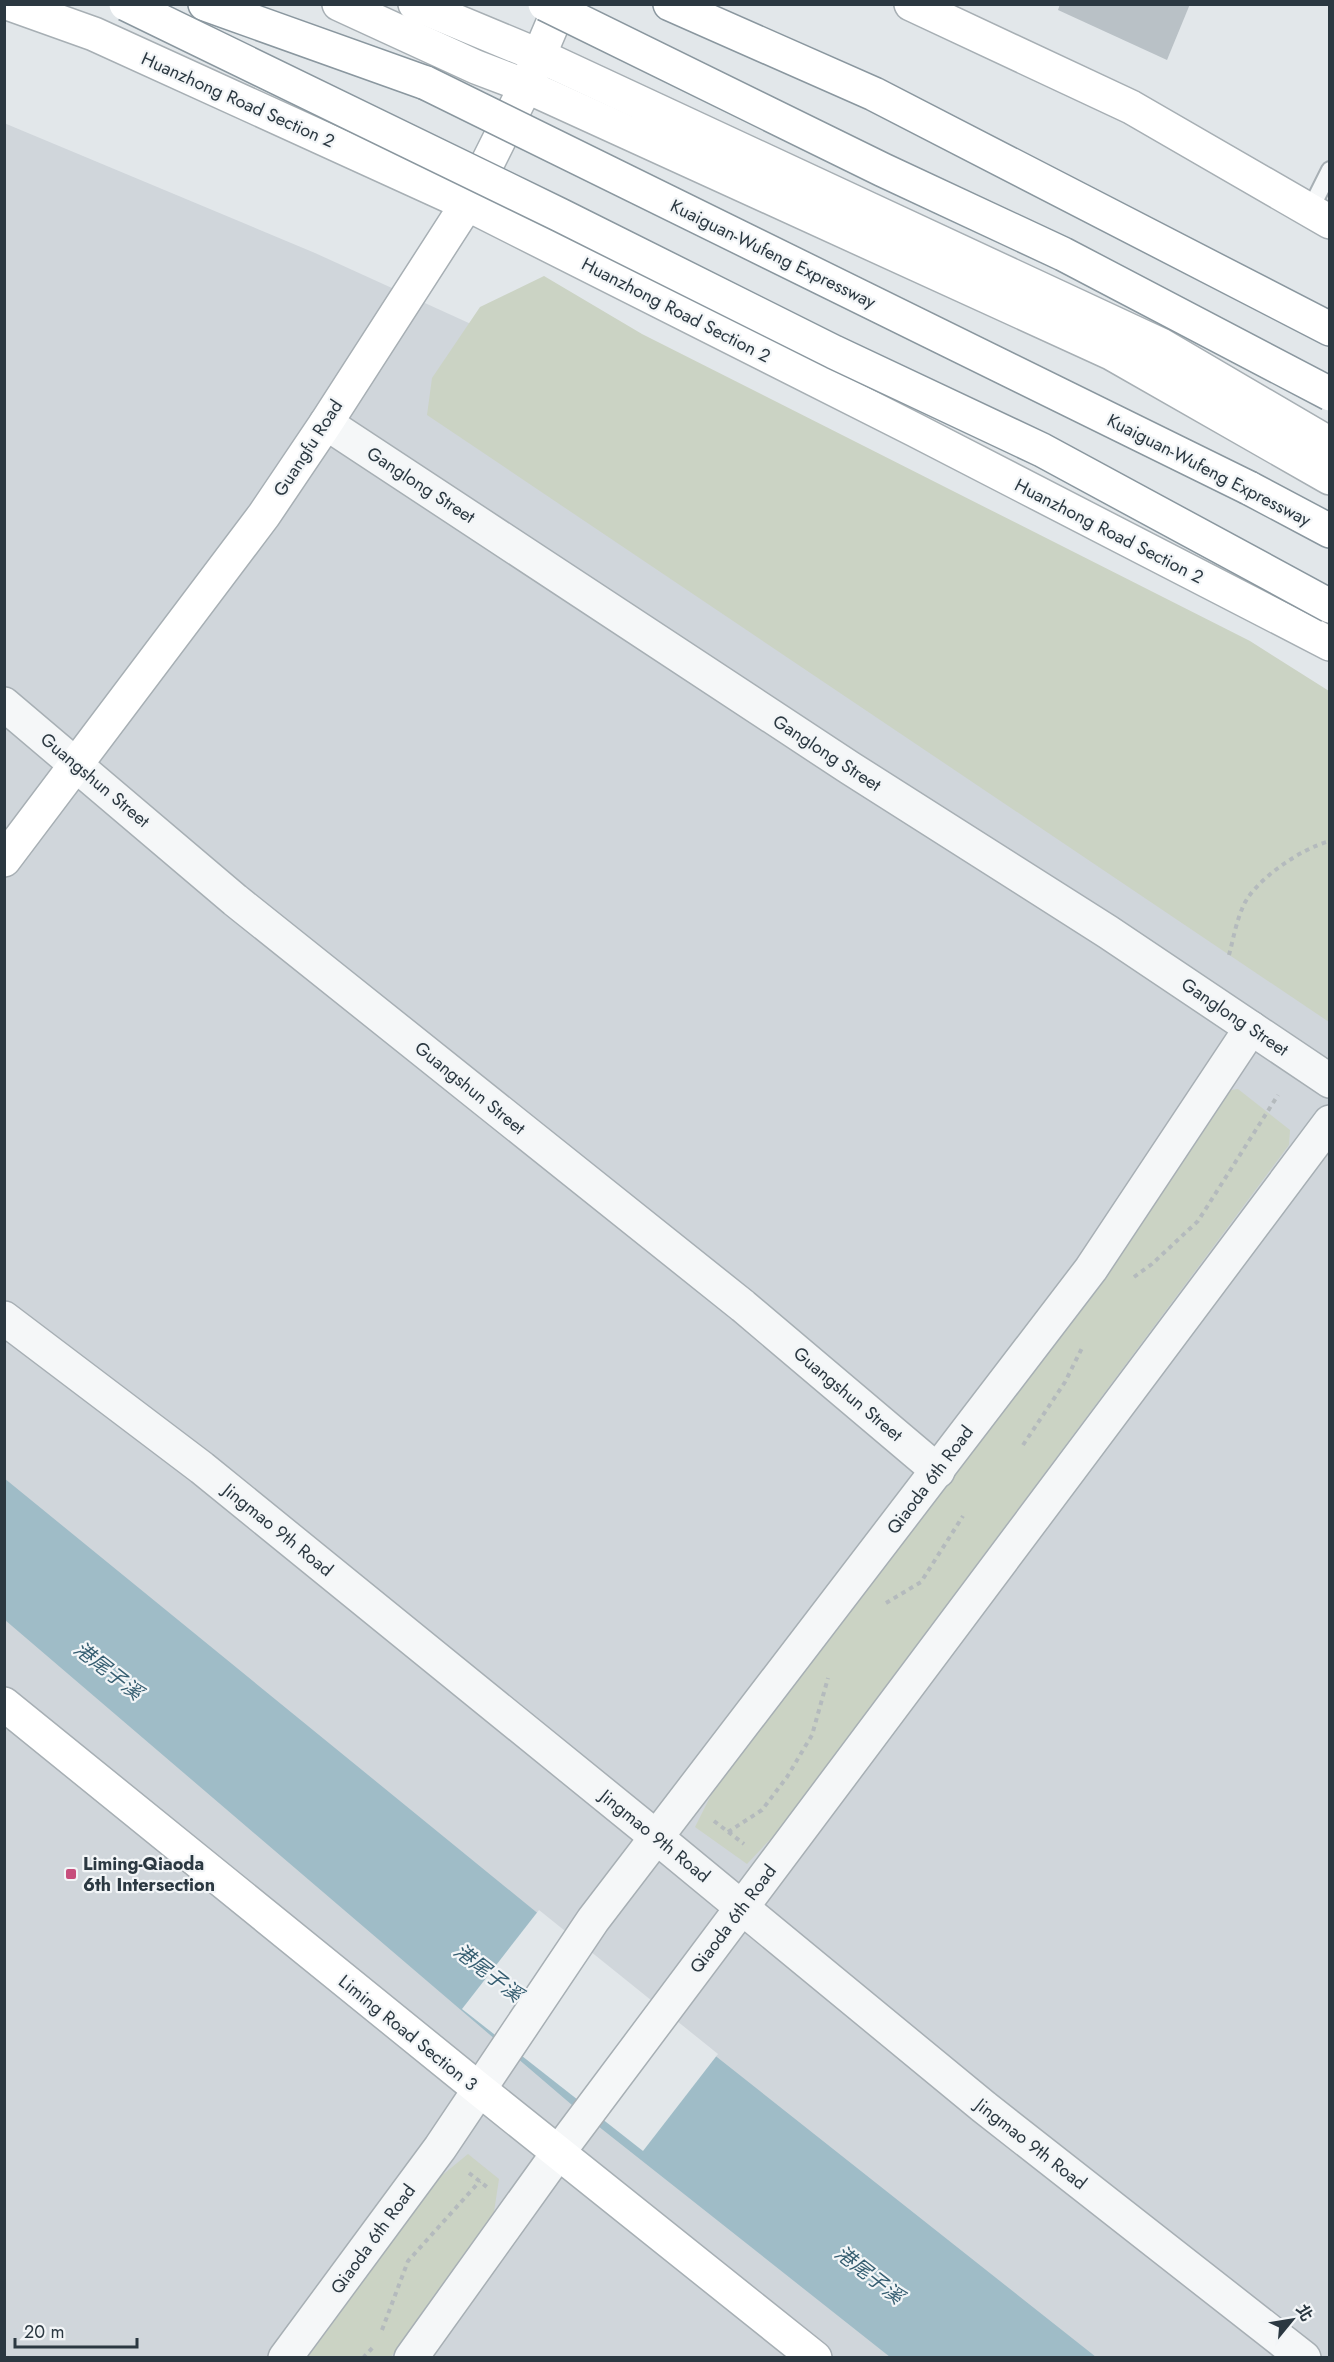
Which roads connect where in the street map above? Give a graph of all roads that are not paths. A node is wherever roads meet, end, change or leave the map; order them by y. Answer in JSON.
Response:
{"nodes":[{"id":1,"x":10,"y":4,"type":"edge"},
{"id":2,"x":126,"y":4,"type":"edge"},
{"id":3,"x":205,"y":4,"type":"edge"},
{"id":4,"x":339,"y":4,"type":"edge"},
{"id":5,"x":415,"y":4,"type":"edge"},
{"id":6,"x":545,"y":4,"type":"edge"},
{"id":7,"x":561,"y":4,"type":"edge"},
{"id":8,"x":670,"y":4,"type":"edge"},
{"id":9,"x":911,"y":4,"type":"edge"},
{"id":10,"x":540,"y":56,"type":"junction"},
{"id":11,"x":526,"y":87,"type":"junction"},
{"id":12,"x":1329,"y":170,"type":"edge"},
{"id":13,"x":467,"y":204,"type":"junction"},
{"id":14,"x":1320,"y":216,"type":"edge"},
{"id":15,"x":1329,"y":329,"type":"edge"},
{"id":16,"x":1329,"y":394,"type":"edge"},
{"id":17,"x":326,"y":423,"type":"junction"},
{"id":18,"x":1329,"y":444,"type":"edge"},
{"id":19,"x":1329,"y":478,"type":"edge"},
{"id":20,"x":1329,"y":531,"type":"edge"},
{"id":21,"x":1329,"y":606,"type":"edge"},
{"id":22,"x":1329,"y":644,"type":"edge"},
{"id":23,"x":4,"y":704,"type":"edge"},
{"id":24,"x":76,"y":763,"type":"junction"},
{"id":25,"x":4,"y":860,"type":"edge"},
{"id":26,"x":1251,"y":1028,"type":"junction"},
{"id":27,"x":1329,"y":1081,"type":"edge"},
{"id":28,"x":1329,"y":1122,"type":"edge"},
{"id":29,"x":4,"y":1318,"type":"edge"},
{"id":30,"x":938,"y":1470,"type":"junction"},
{"id":31,"x":4,"y":1704,"type":"edge"},
{"id":32,"x":655,"y":1836,"type":"junction"},
{"id":33,"x":741,"y":1907,"type":"junction"},
{"id":34,"x":480,"y":2091,"type":"junction"},
{"id":35,"x":567,"y":2140,"type":"junction"},
{"id":36,"x":285,"y":2358,"type":"edge"},
{"id":37,"x":411,"y":2358,"type":"edge"},
{"id":38,"x":815,"y":2358,"type":"edge"},
{"id":39,"x":1304,"y":2358,"type":"edge"}],
"edges":[{"from":1,"to":13,"type":"main road","name":"Huanzhong Road Section 2"},
{"from":2,"to":21,"type":"main road","bridge":true},
{"from":3,"to":20,"type":"main road","name":"Kuaiguan-Wufeng Expressway","bridge":true},
{"from":4,"to":11,"type":"main road"},
{"from":5,"to":10,"type":"main road"},
{"from":6,"to":16,"type":"main road","bridge":true},
{"from":7,"to":10,"type":"main road","name":"Guangfu Road"},
{"from":8,"to":15,"type":"main road"},
{"from":9,"to":14,"type":"main road"},
{"from":10,"to":11,"type":"main road","name":"Guangfu Road"},
{"from":10,"to":18,"type":"main road"},
{"from":11,"to":13,"type":"main road","name":"Guangfu Road"},
{"from":11,"to":19,"type":"main road"},
{"from":12,"to":14,"type":"lane"},
{"from":13,"to":17,"type":"main road","name":"Guangfu Road"},
{"from":13,"to":22,"type":"main road","name":"Huanzhong Road Section 2"},
{"from":17,"to":24,"type":"main road","name":"Guangfu Road"},
{"from":17,"to":26,"type":"street","name":"Ganglong Street"},
{"from":23,"to":24,"type":"street","name":"Guangshun Street"},
{"from":24,"to":25,"type":"main road","name":"Guangfu Road"},
{"from":24,"to":30,"type":"street","name":"Guangshun Street"},
{"from":26,"to":27,"type":"street","name":"Ganglong Street"},
{"from":26,"to":30,"type":"street","name":"Qiaoda 6th Road"},
{"from":28,"to":33,"type":"street","name":"Qiaoda 6th Road"},
{"from":29,"to":32,"type":"street","name":"Jingmao 9th Road"},
{"from":30,"to":32,"type":"street","name":"Qiaoda 6th Road"},
{"from":31,"to":34,"type":"main road","name":"Liming Road Section 3"},
{"from":32,"to":33,"type":"street","name":"Jingmao 9th Road"},
{"from":32,"to":34,"type":"street","name":"Qiaoda 6th Road"},
{"from":33,"to":35,"type":"street","name":"Qiaoda 6th Road"},
{"from":33,"to":39,"type":"street","name":"Jingmao 9th Road"},
{"from":34,"to":35,"type":"main road","name":"Liming Road Section 3"},
{"from":34,"to":36,"type":"street","name":"Qiaoda 6th Road"},
{"from":35,"to":37,"type":"street"},
{"from":35,"to":38,"type":"main road","name":"Liming Road Section 3"}]}
